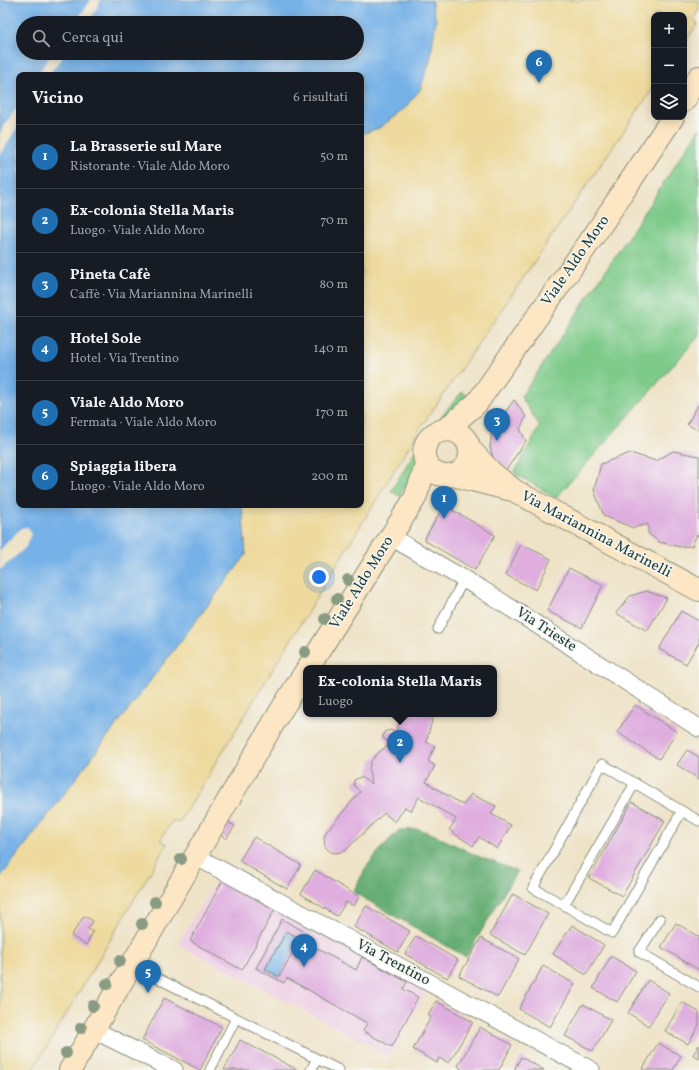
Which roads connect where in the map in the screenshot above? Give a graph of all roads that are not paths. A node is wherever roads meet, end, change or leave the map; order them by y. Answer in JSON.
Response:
{"nodes":[{"id":1,"x":699,"y":77,"type":"edge"},
{"id":2,"x":690,"y":100,"type":"edge"},
{"id":3,"x":671,"y":120,"type":"edge"},
{"id":4,"x":477,"y":403,"type":"junction"},
{"id":5,"x":444,"y":431,"type":"junction"},
{"id":6,"x":468,"y":445,"type":"junction"},
{"id":7,"x":426,"y":462,"type":"junction"},
{"id":8,"x":449,"y":476,"type":"junction"},
{"id":9,"x":515,"y":491,"type":"junction"},
{"id":10,"x":415,"y":498,"type":"junction"},
{"id":11,"x":391,"y":537,"type":"junction"},
{"id":12,"x":464,"y":579,"type":"junction"},
{"id":13,"x":699,"y":590,"type":"edge"},
{"id":14,"x":438,"y":629,"type":"dead end"},
{"id":15,"x":310,"y":665,"type":"edge"},
{"id":16,"x":303,"y":676,"type":"edge"},
{"id":17,"x":699,"y":728,"type":"edge"},
{"id":18,"x":635,"y":783,"type":"junction"},
{"id":19,"x":682,"y":811,"type":"junction"},
{"id":20,"x":699,"y":821,"type":"edge"},
{"id":21,"x":195,"y":856,"type":"junction"},
{"id":22,"x":564,"y":905,"type":"junction"},
{"id":23,"x":660,"y":919,"type":"dead end"},
{"id":24,"x":155,"y":977,"type":"dead end"},
{"id":25,"x":699,"y":987,"type":"edge"},
{"id":26,"x":236,"y":1018,"type":"junction"},
{"id":27,"x":94,"y":1030,"type":"junction"},
{"id":28,"x":317,"y":1059,"type":"junction"},
{"id":29,"x":70,"y":1070,"type":"edge"},
{"id":30,"x":174,"y":1070,"type":"edge"},
{"id":31,"x":210,"y":1070,"type":"edge"},
{"id":32,"x":311,"y":1070,"type":"edge"},
{"id":33,"x":339,"y":1070,"type":"edge"},
{"id":34,"x":591,"y":1070,"type":"edge"}],
"edges":[{"from":1,"to":2,"type":"street"},
{"from":3,"to":4,"type":"street","name":"Viale Aldo Moro"},
{"from":4,"to":5,"type":"street","name":"Viale Aldo Moro"},
{"from":4,"to":6,"type":"street","name":"Viale Aldo Moro"},
{"from":5,"to":6,"type":"street"},
{"from":5,"to":7,"type":"street","name":"Viale Aldo Moro"},
{"from":6,"to":8,"type":"street","name":"Viale Aldo Moro"},
{"from":6,"to":9,"type":"street","name":"Via Mariannina Marinelli"},
{"from":7,"to":8,"type":"street"},
{"from":7,"to":10,"type":"street","name":"Viale Aldo Moro"},
{"from":8,"to":9,"type":"street","name":"Via Mariannina Marinelli"},
{"from":8,"to":10,"type":"street","name":"Viale Aldo Moro"},
{"from":9,"to":13,"type":"street","name":"Via Mariannina Marinelli"},
{"from":10,"to":11,"type":"street","name":"Viale Aldo Moro"},
{"from":11,"to":12,"type":"street","name":"Via Trieste"},
{"from":11,"to":15,"type":"street","name":"Viale Aldo Moro"},
{"from":12,"to":14,"type":"lane"},
{"from":12,"to":17,"type":"street","name":"Via Trieste"},
{"from":16,"to":21,"type":"street"},
{"from":18,"to":19,"type":"lane"},
{"from":18,"to":22,"type":"lane"},
{"from":18,"to":22,"type":"lane"},
{"from":19,"to":20,"type":"lane"},
{"from":19,"to":22,"type":"lane"},
{"from":21,"to":27,"type":"street"},
{"from":21,"to":34,"type":"street","name":"Via Trentino"},
{"from":23,"to":25,"type":"lane"},
{"from":24,"to":26,"type":"lane"},
{"from":26,"to":28,"type":"lane"},
{"from":26,"to":31,"type":"lane"},
{"from":27,"to":29,"type":"street"},
{"from":27,"to":30,"type":"street"},
{"from":28,"to":32,"type":"lane"},
{"from":28,"to":33,"type":"lane"}]}
